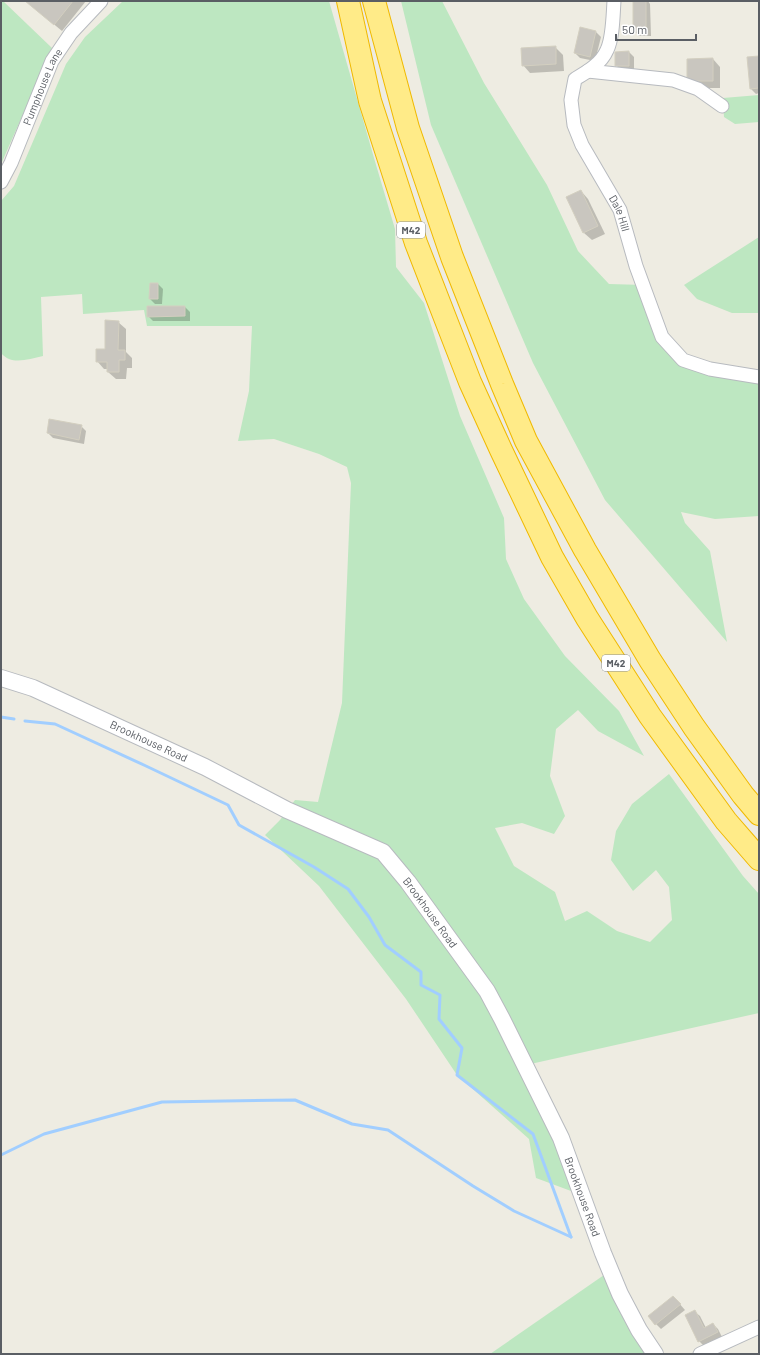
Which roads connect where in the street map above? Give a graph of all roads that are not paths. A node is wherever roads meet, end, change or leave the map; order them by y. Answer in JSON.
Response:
{"nodes":[{"id":1,"x":102,"y":1,"type":"edge"},
{"id":2,"x":348,"y":1,"type":"edge"},
{"id":3,"x":374,"y":1,"type":"edge"},
{"id":4,"x":614,"y":1,"type":"edge"},
{"id":5,"x":588,"y":71,"type":"junction"},
{"id":6,"x":722,"y":106,"type":"dead end"},
{"id":7,"x":1,"y":182,"type":"edge"},
{"id":8,"x":759,"y":377,"type":"edge"},
{"id":9,"x":1,"y":678,"type":"edge"},
{"id":10,"x":759,"y":814,"type":"edge"},
{"id":11,"x":759,"y":858,"type":"edge"},
{"id":12,"x":759,"y":1327,"type":"edge"},
{"id":13,"x":654,"y":1354,"type":"edge"},
{"id":14,"x":700,"y":1354,"type":"edge"}],
"edges":[{"from":1,"to":7,"type":"street","name":"Pumphouse Lane"},
{"from":2,"to":11,"type":"highway","number":"M42"},
{"from":3,"to":10,"type":"highway","number":"M42"},
{"from":4,"to":5,"type":"street","name":"Dale Hill"},
{"from":5,"to":6,"type":"street"},
{"from":5,"to":8,"type":"street","name":"Dale Hill"},
{"from":9,"to":13,"type":"street","name":"Brookhouse Road"},
{"from":12,"to":14,"type":"street"}]}
